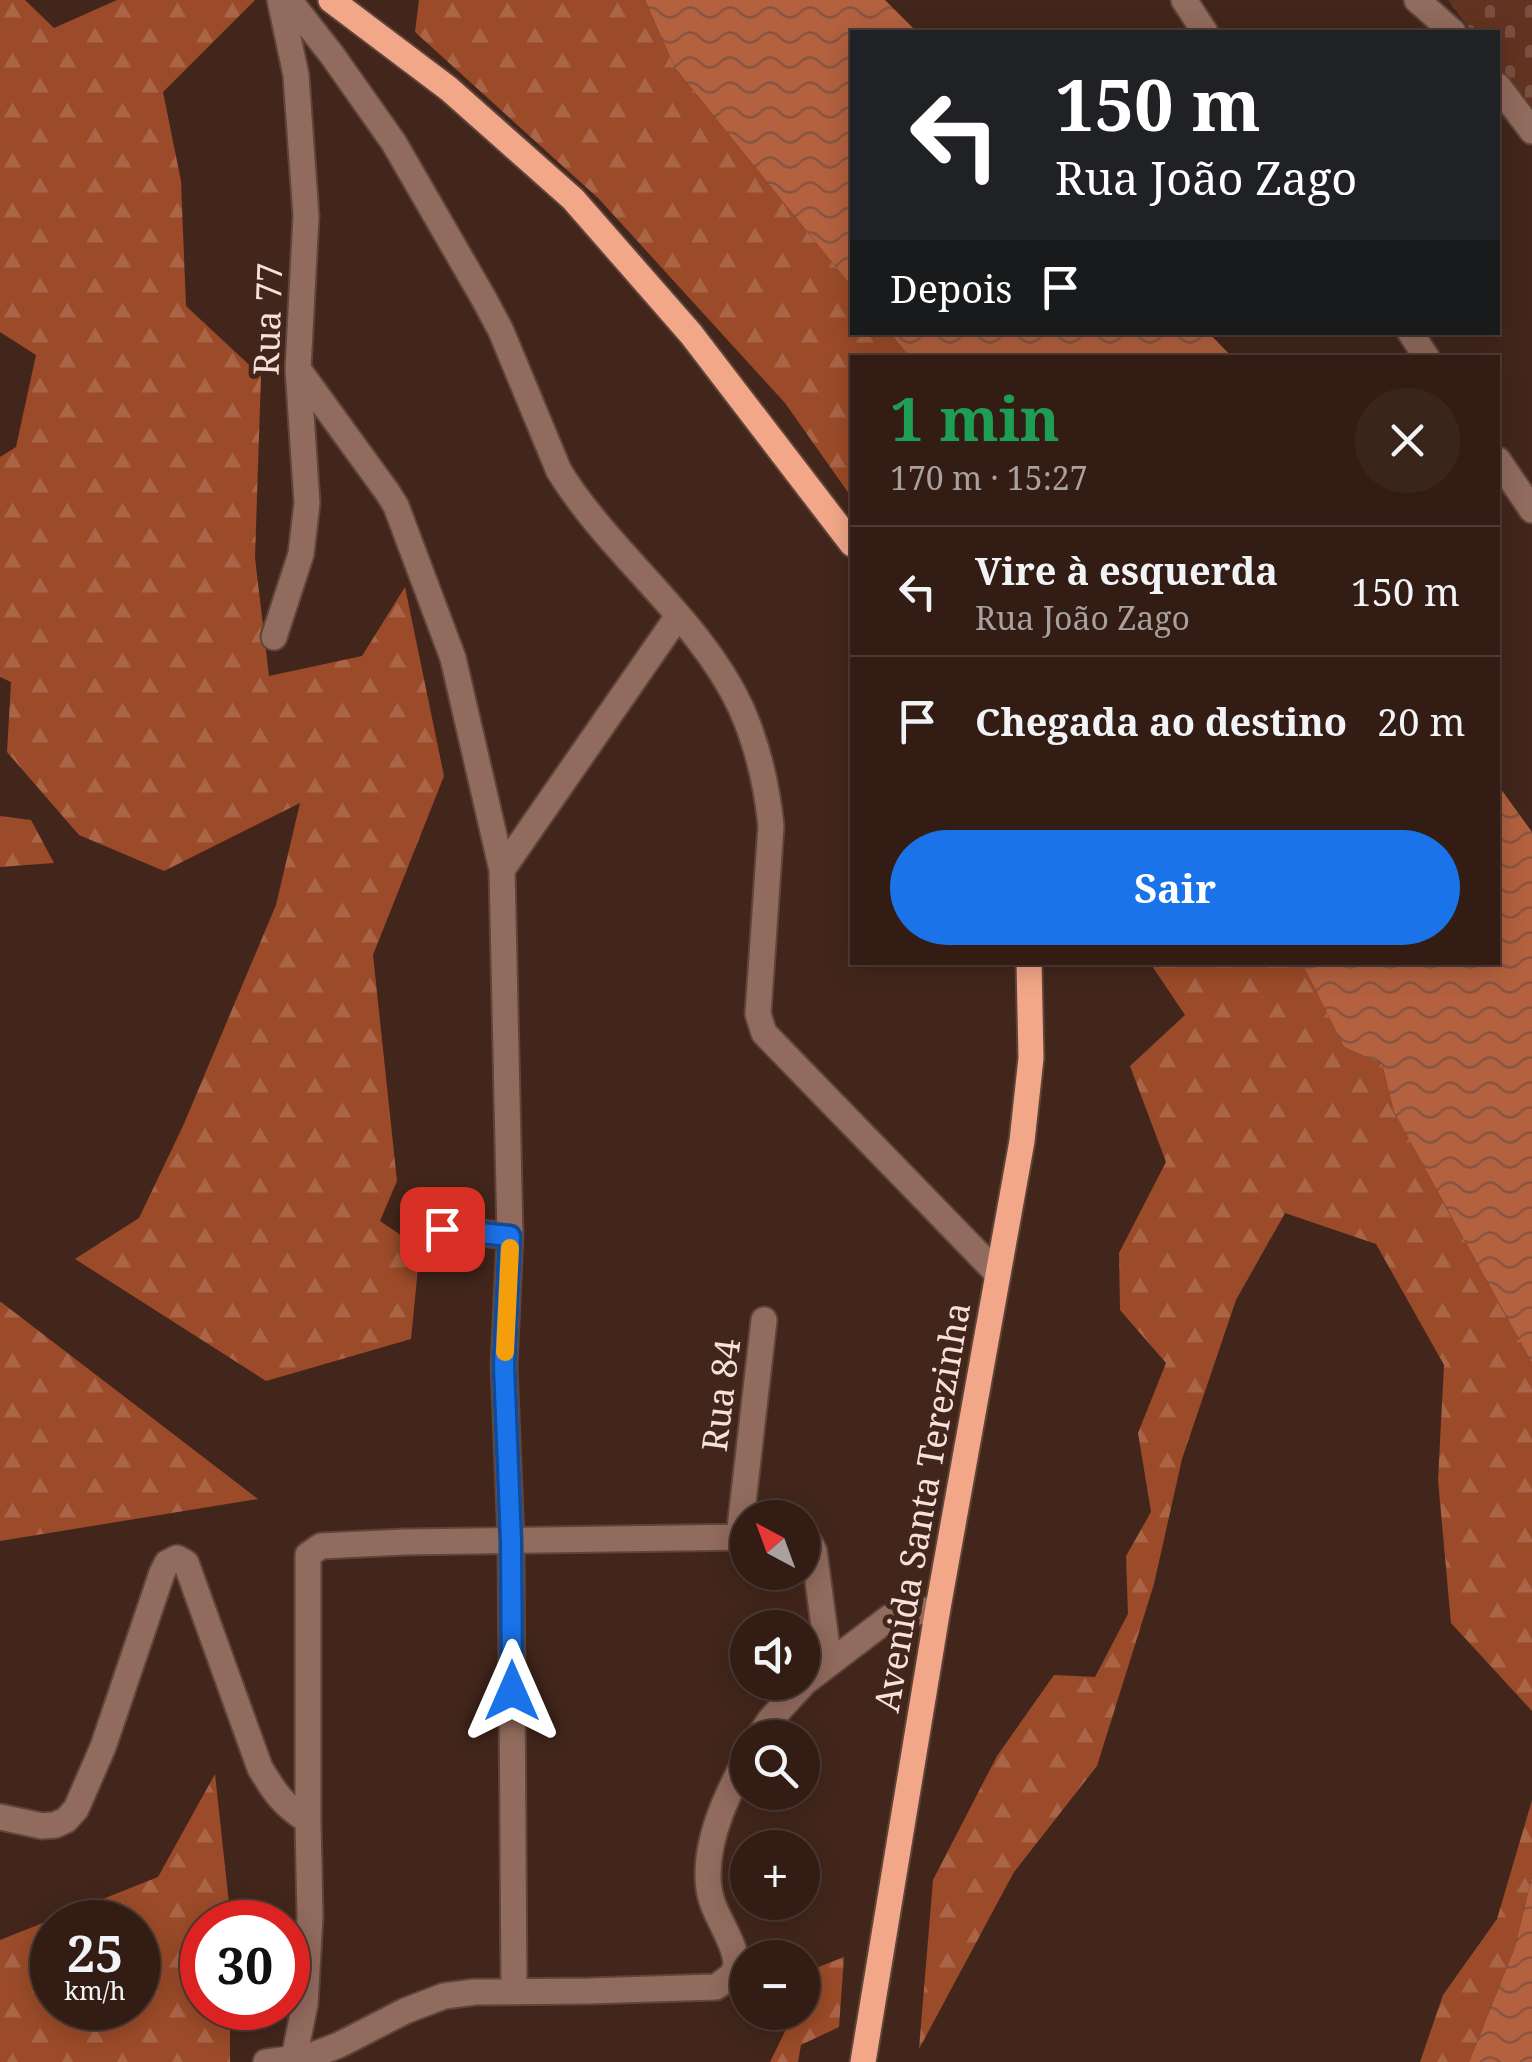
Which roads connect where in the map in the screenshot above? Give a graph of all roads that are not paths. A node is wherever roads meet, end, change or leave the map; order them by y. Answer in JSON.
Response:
{"nodes":[{"id":1,"x":280,"y":0,"type":"edge"},
{"id":2,"x":288,"y":0,"type":"edge"},
{"id":3,"x":331,"y":0,"type":"edge"},
{"id":4,"x":1184,"y":0,"type":"edge"},
{"id":5,"x":1417,"y":0,"type":"edge"},
{"id":6,"x":1205,"y":30,"type":"edge"},
{"id":7,"x":1451,"y":30,"type":"edge"},
{"id":8,"x":1500,"y":89,"type":"edge"},
{"id":9,"x":1532,"y":131,"type":"edge"},
{"id":10,"x":298,"y":369,"type":"junction"},
{"id":11,"x":1500,"y":463,"type":"edge"},
{"id":12,"x":1532,"y":510,"type":"edge"},
{"id":13,"x":850,"y":541,"type":"edge"},
{"id":14,"x":678,"y":616,"type":"junction"},
{"id":15,"x":274,"y":637,"type":"dead end"},
{"id":16,"x":502,"y":870,"type":"junction"},
{"id":17,"x":1029,"y":965,"type":"edge"},
{"id":18,"x":442,"y":1229,"type":"dead end"},
{"id":19,"x":510,"y":1236,"type":"junction"},
{"id":20,"x":997,"y":1273,"type":"junction"},
{"id":21,"x":764,"y":1320,"type":"dead end"},
{"id":22,"x":747,"y":1500,"type":"edge"},
{"id":23,"x":730,"y":1537,"type":"edge"},
{"id":24,"x":511,"y":1541,"type":"junction"},
{"id":25,"x":819,"y":1590,"type":"edge"},
{"id":26,"x":938,"y":1608,"type":"junction"},
{"id":27,"x":829,"y":1664,"type":"junction"},
{"id":28,"x":770,"y":1720,"type":"edge"},
{"id":29,"x":730,"y":1791,"type":"edge"},
{"id":30,"x":0,"y":1816,"type":"edge"},
{"id":31,"x":308,"y":1822,"type":"junction"},
{"id":32,"x":514,"y":1992,"type":"junction"},
{"id":33,"x":294,"y":2058,"type":"junction"},
{"id":34,"x":266,"y":2062,"type":"edge"},
{"id":35,"x":863,"y":2062,"type":"edge"}],
"edges":[{"from":1,"to":10,"type":"street","name":"Rua 77"},
{"from":2,"to":14,"type":"street"},
{"from":3,"to":13,"type":"main road"},
{"from":4,"to":6,"type":"street"},
{"from":5,"to":7,"type":"street"},
{"from":8,"to":9,"type":"street"},
{"from":10,"to":15,"type":"street","name":"Rua 77"},
{"from":10,"to":16,"type":"street"},
{"from":11,"to":12,"type":"street"},
{"from":14,"to":16,"type":"street"},
{"from":14,"to":20,"type":"street"},
{"from":16,"to":19,"type":"street"},
{"from":17,"to":20,"type":"main road","name":"Avenida Santa Terezinha"},
{"from":18,"to":19,"type":"street"},
{"from":19,"to":24,"type":"street"},
{"from":20,"to":26,"type":"main road","name":"Avenida Santa Terezinha"},
{"from":21,"to":22,"type":"street","name":"Rua 84"},
{"from":23,"to":24,"type":"street"},
{"from":24,"to":31,"type":"street"},
{"from":24,"to":32,"type":"street"},
{"from":25,"to":27,"type":"street"},
{"from":26,"to":27,"type":"street"},
{"from":26,"to":35,"type":"main road","name":"Avenida Santa Terezinha"},
{"from":27,"to":28,"type":"street"},
{"from":29,"to":32,"type":"street"},
{"from":30,"to":31,"type":"street"},
{"from":31,"to":33,"type":"street"},
{"from":32,"to":33,"type":"street"},
{"from":33,"to":34,"type":"street"}]}
